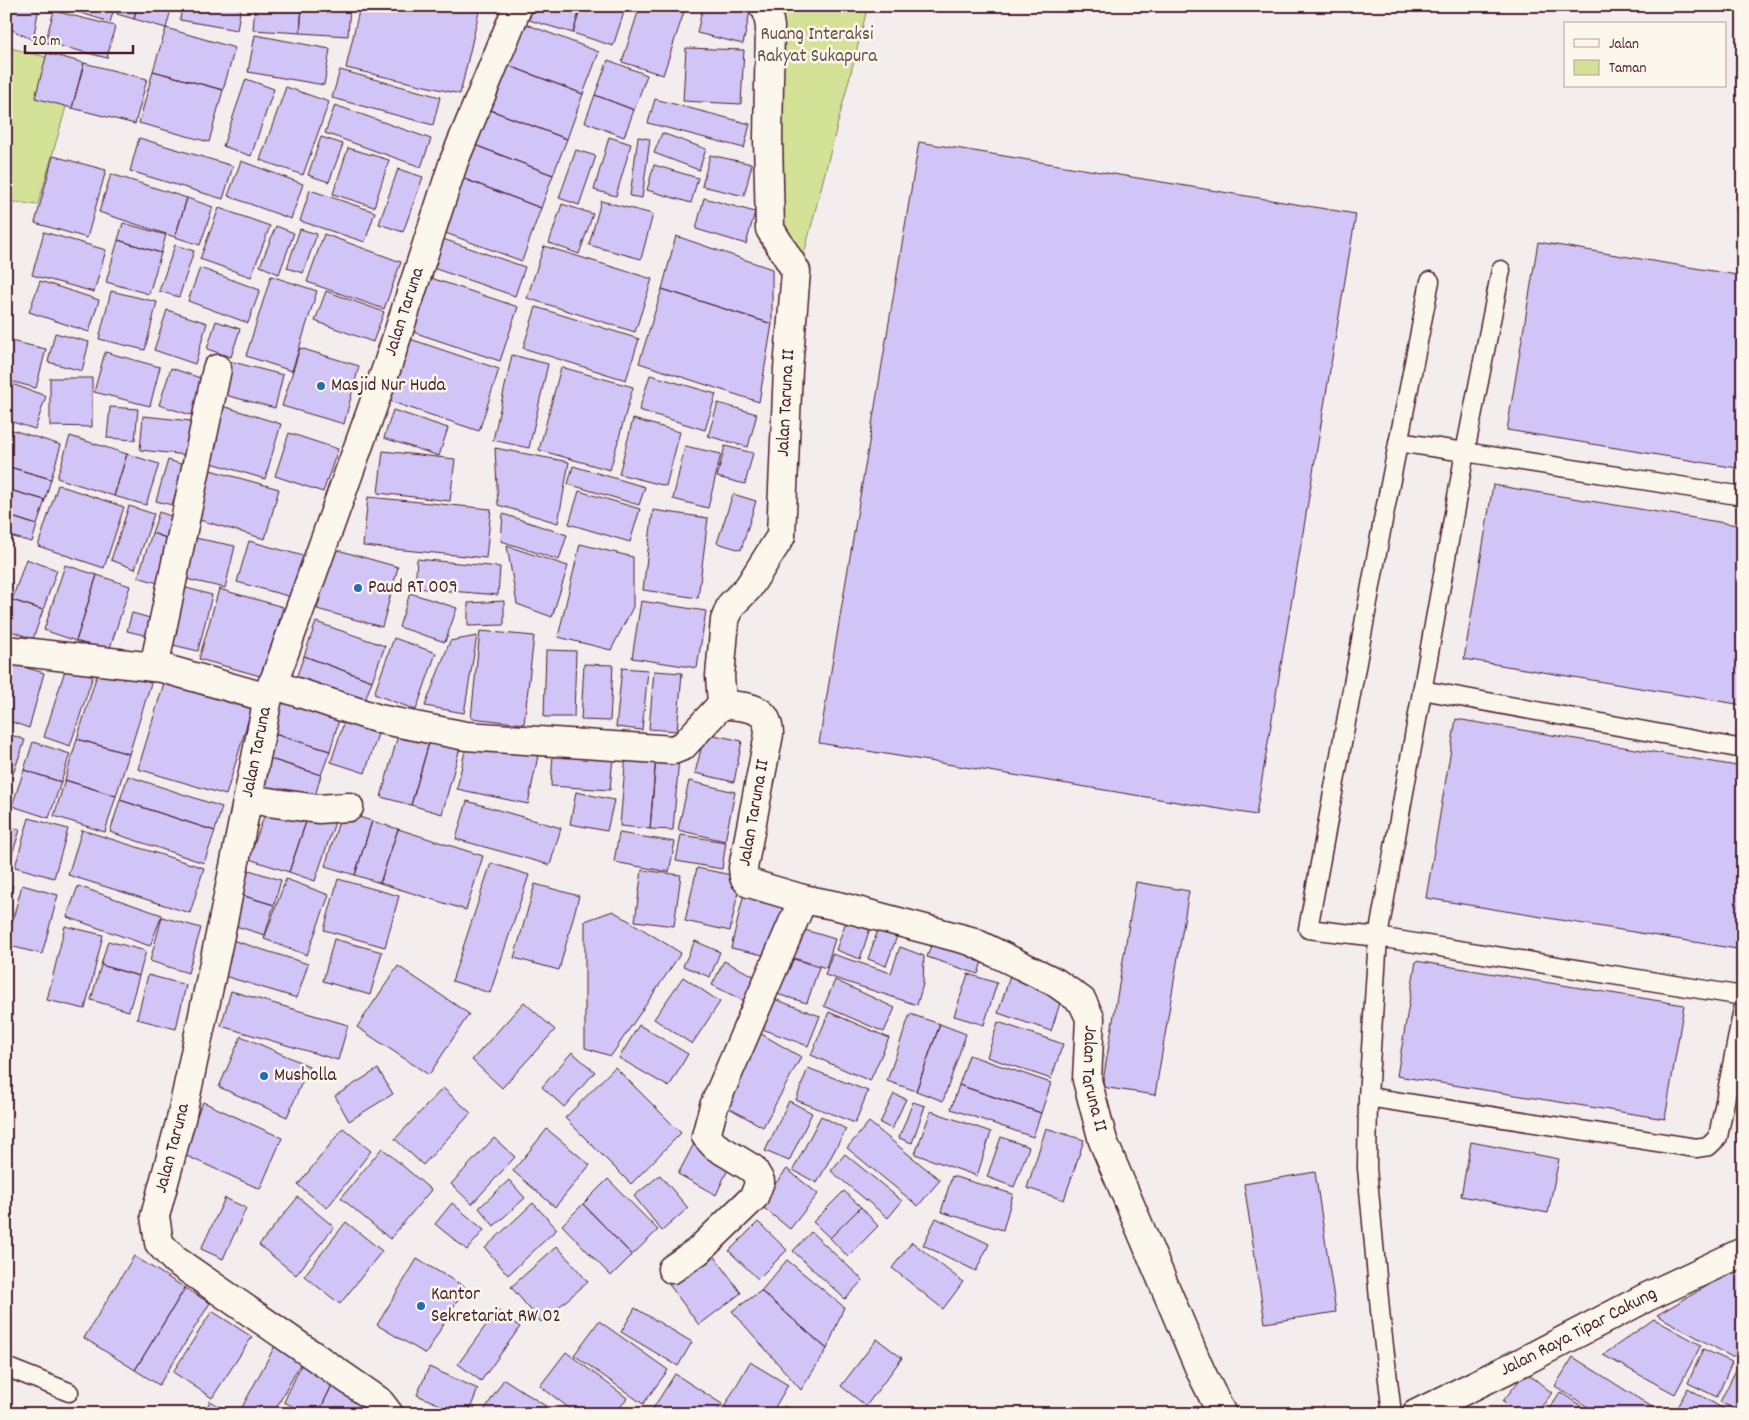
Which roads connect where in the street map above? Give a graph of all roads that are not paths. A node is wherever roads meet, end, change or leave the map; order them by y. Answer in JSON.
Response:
{"nodes":[{"id":1,"x":518,"y":6,"type":"edge"},
{"id":2,"x":763,"y":6,"type":"edge"},
{"id":3,"x":1500,"y":270,"type":"dead end"},
{"id":4,"x":1430,"y":281,"type":"dead end"},
{"id":5,"x":217,"y":369,"type":"dead end"},
{"id":6,"x":1398,"y":442,"type":"junction"},
{"id":7,"x":1465,"y":452,"type":"junction"},
{"id":8,"x":1743,"y":496,"type":"edge"},
{"id":9,"x":6,"y":650,"type":"edge"},
{"id":10,"x":154,"y":667,"type":"junction"},
{"id":11,"x":1422,"y":690,"type":"junction"},
{"id":12,"x":270,"y":691,"type":"junction"},
{"id":13,"x":722,"y":704,"type":"junction"},
{"id":14,"x":1743,"y":749,"type":"edge"},
{"id":15,"x":248,"y":799,"type":"junction"},
{"id":16,"x":349,"y":807,"type":"dead end"},
{"id":17,"x":803,"y":899,"type":"junction"},
{"id":18,"x":1378,"y":937,"type":"junction"},
{"id":19,"x":1743,"y":996,"type":"edge"},
{"id":20,"x":1743,"y":1009,"type":"edge"},
{"id":21,"x":1368,"y":1097,"type":"junction"},
{"id":22,"x":1743,"y":1252,"type":"edge"},
{"id":23,"x":672,"y":1269,"type":"dead end"},
{"id":24,"x":6,"y":1366,"type":"edge"},
{"id":25,"x":69,"y":1392,"type":"dead end"},
{"id":26,"x":389,"y":1414,"type":"edge"},
{"id":27,"x":1222,"y":1414,"type":"edge"},
{"id":28,"x":1392,"y":1414,"type":"edge"},
{"id":29,"x":1416,"y":1414,"type":"edge"}],
"edges":[{"from":1,"to":12,"type":"street","name":"Jalan Taruna"},
{"from":2,"to":13,"type":"street","name":"Jalan Taruna II"},
{"from":3,"to":7,"type":"lane"},
{"from":4,"to":6,"type":"lane"},
{"from":5,"to":10,"type":"street"},
{"from":6,"to":7,"type":"lane"},
{"from":6,"to":18,"type":"lane"},
{"from":7,"to":8,"type":"lane"},
{"from":7,"to":11,"type":"lane"},
{"from":9,"to":10,"type":"street"},
{"from":10,"to":12,"type":"street"},
{"from":11,"to":14,"type":"lane"},
{"from":11,"to":18,"type":"lane"},
{"from":12,"to":13,"type":"street"},
{"from":12,"to":15,"type":"street","name":"Jalan Taruna"},
{"from":13,"to":17,"type":"street","name":"Jalan Taruna II"},
{"from":15,"to":16,"type":"street"},
{"from":15,"to":26,"type":"street","name":"Jalan Taruna"},
{"from":17,"to":23,"type":"street"},
{"from":17,"to":27,"type":"street","name":"Jalan Taruna II"},
{"from":18,"to":19,"type":"lane"},
{"from":18,"to":21,"type":"lane"},
{"from":20,"to":21,"type":"lane"},
{"from":21,"to":28,"type":"lane"},
{"from":22,"to":29,"type":"street","name":"Jalan Raya Tipar Cakung"},
{"from":24,"to":25,"type":"lane"}]}
